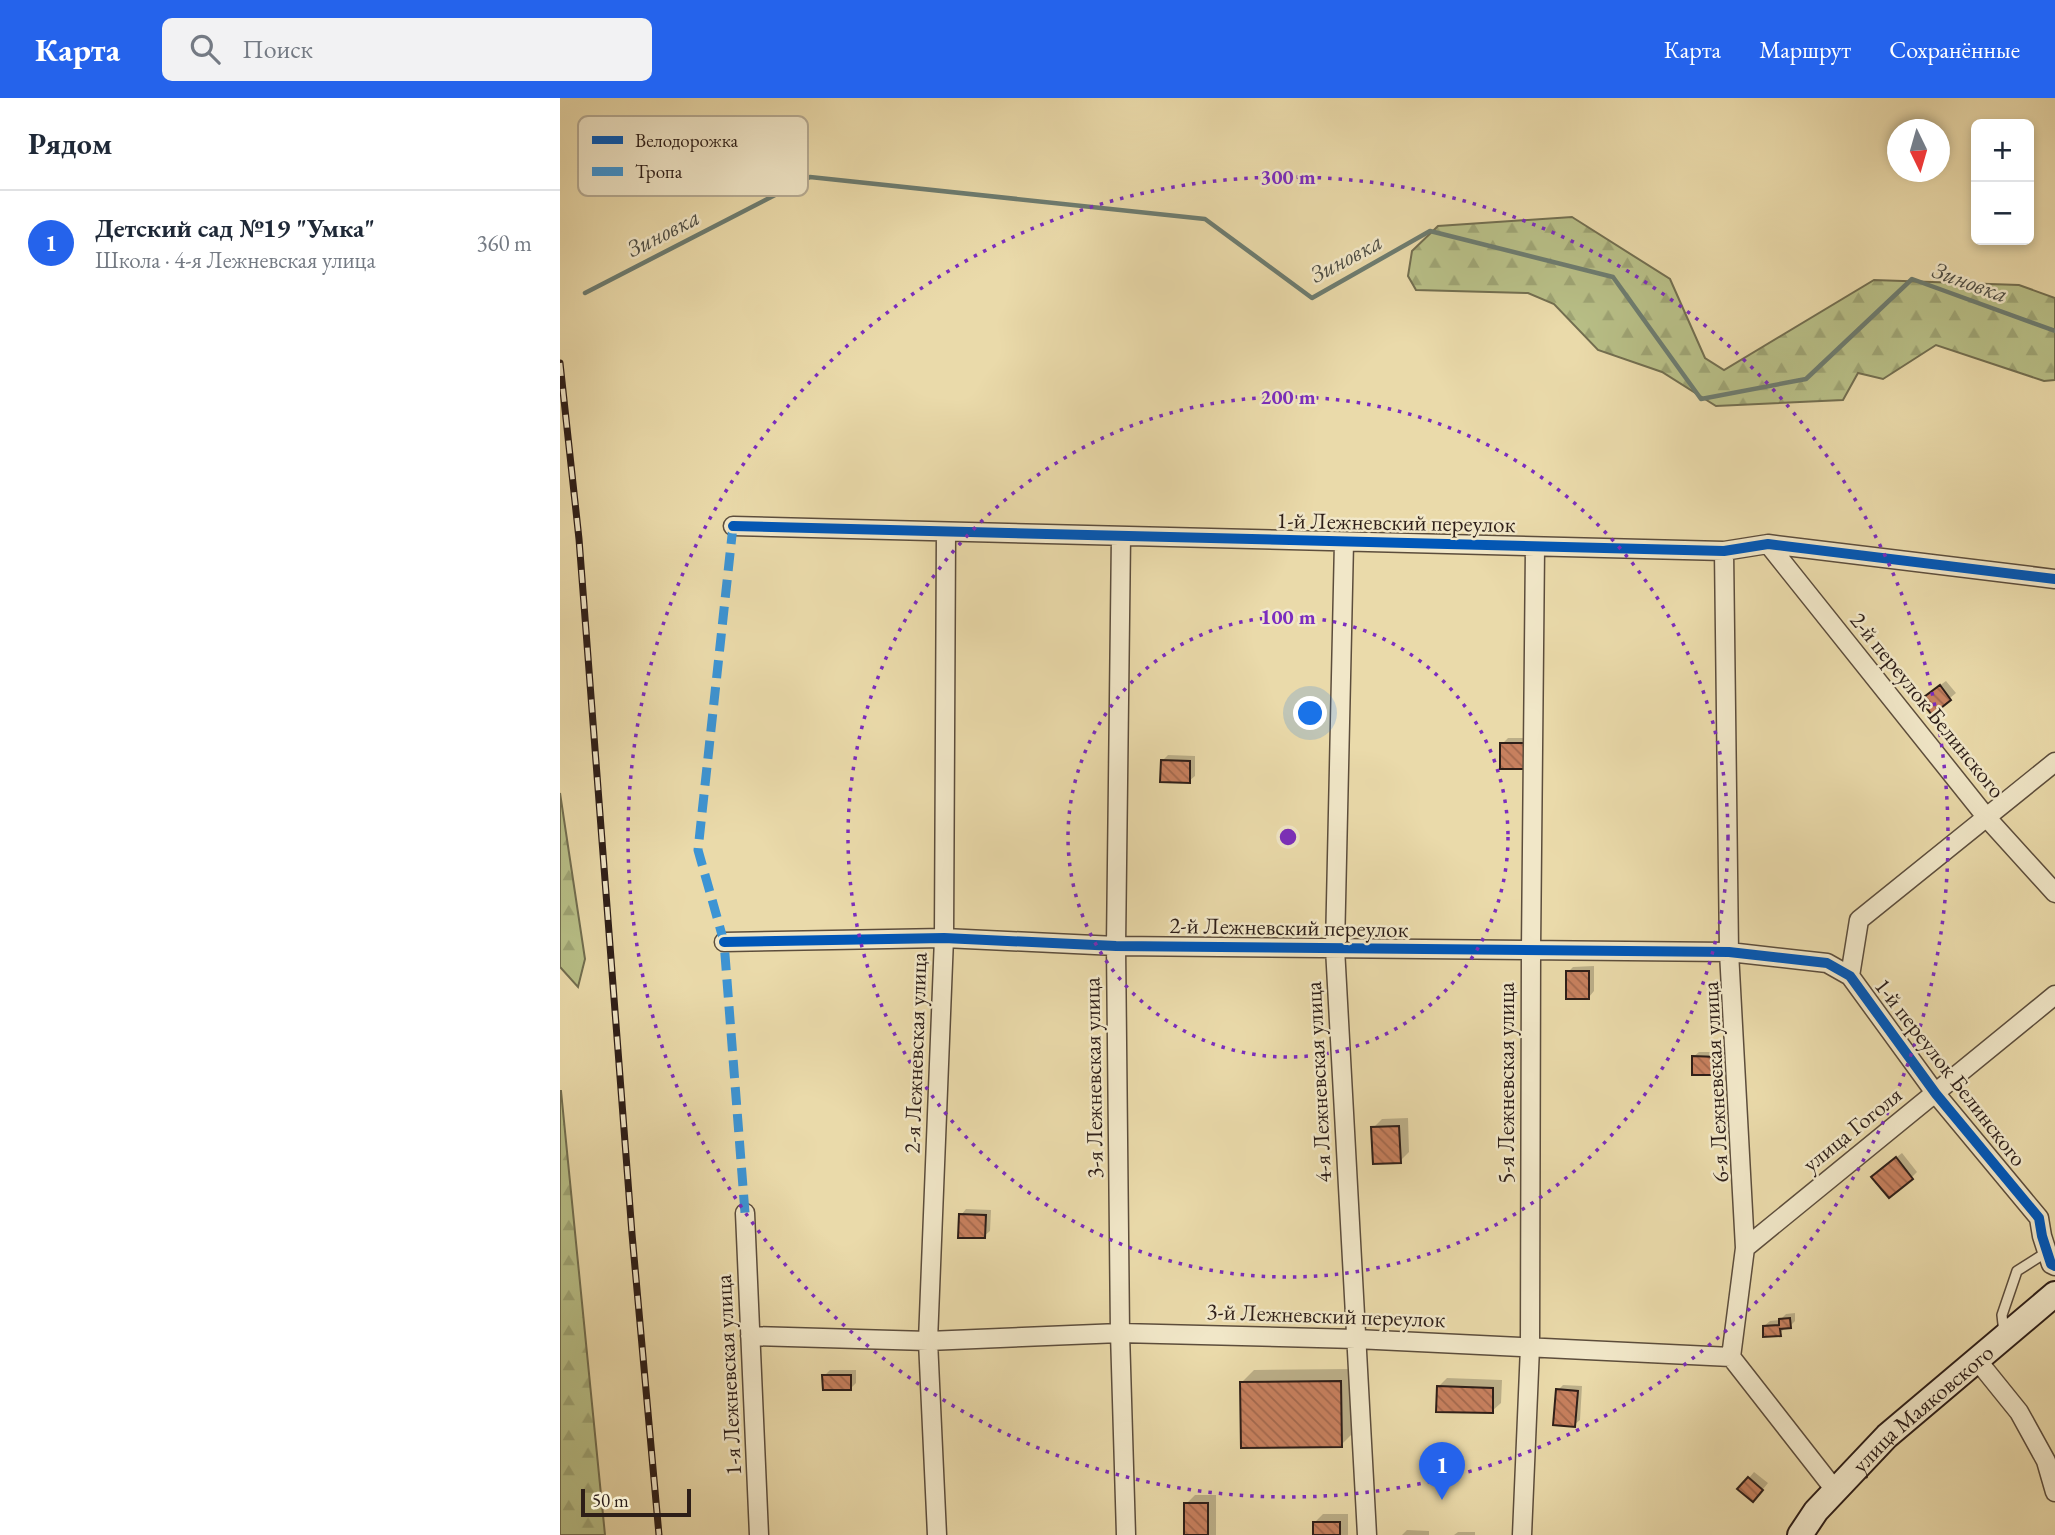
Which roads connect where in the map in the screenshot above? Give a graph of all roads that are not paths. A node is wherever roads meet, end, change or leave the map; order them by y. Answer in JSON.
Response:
{"nodes":[{"id":1,"x":733,"y":526,"type":"dead end"},
{"id":2,"x":946,"y":531,"type":"junction"},
{"id":3,"x":1121,"y":536,"type":"junction"},
{"id":4,"x":1344,"y":542,"type":"junction"},
{"id":5,"x":1768,"y":544,"type":"junction"},
{"id":6,"x":1535,"y":547,"type":"junction"},
{"id":7,"x":1724,"y":551,"type":"junction"},
{"id":8,"x":2055,"y":579,"type":"edge"},
{"id":9,"x":2055,"y":762,"type":"edge"},
{"id":10,"x":1987,"y":818,"type":"junction"},
{"id":11,"x":2055,"y":893,"type":"edge"},
{"id":12,"x":944,"y":938,"type":"junction"},
{"id":13,"x":724,"y":942,"type":"dead end"},
{"id":14,"x":1116,"y":946,"type":"junction"},
{"id":15,"x":1335,"y":948,"type":"junction"},
{"id":16,"x":1531,"y":950,"type":"junction"},
{"id":17,"x":1729,"y":951,"type":"junction"},
{"id":18,"x":1850,"y":976,"type":"junction"},
{"id":19,"x":2055,"y":995,"type":"edge"},
{"id":20,"x":1936,"y":1094,"type":"junction"},
{"id":21,"x":745,"y":1213,"type":"dead end"},
{"id":22,"x":1745,"y":1248,"type":"junction"},
{"id":23,"x":2051,"y":1259,"type":"edge"},
{"id":24,"x":2055,"y":1294,"type":"edge"},
{"id":25,"x":1120,"y":1333,"type":"junction"},
{"id":26,"x":750,"y":1336,"type":"junction"},
{"id":27,"x":2004,"y":1338,"type":"junction"},
{"id":28,"x":1356,"y":1339,"type":"junction"},
{"id":29,"x":928,"y":1341,"type":"junction"},
{"id":30,"x":1530,"y":1347,"type":"junction"},
{"id":31,"x":1731,"y":1357,"type":"junction"},
{"id":32,"x":1977,"y":1360,"type":"junction"},
{"id":33,"x":1835,"y":1490,"type":"junction"},
{"id":34,"x":2055,"y":1492,"type":"edge"},
{"id":35,"x":759,"y":1535,"type":"edge"},
{"id":36,"x":937,"y":1535,"type":"edge"},
{"id":37,"x":1126,"y":1535,"type":"edge"},
{"id":38,"x":1367,"y":1535,"type":"edge"},
{"id":39,"x":1522,"y":1535,"type":"edge"},
{"id":40,"x":1800,"y":1535,"type":"edge"}],
"edges":[{"from":1,"to":2,"type":"street","name":"1-й Лежневский переулок"},
{"from":2,"to":3,"type":"street","name":"1-й Лежневский переулок"},
{"from":2,"to":12,"type":"street","name":"2-я Лежневская улица"},
{"from":3,"to":4,"type":"street","name":"1-й Лежневский переулок"},
{"from":3,"to":14,"type":"street","name":"3-я Лежневская улица"},
{"from":4,"to":6,"type":"street","name":"1-й Лежневский переулок"},
{"from":4,"to":15,"type":"street","name":"4-я Лежневская улица"},
{"from":5,"to":7,"type":"street","name":"1-й Лежневский переулок"},
{"from":5,"to":8,"type":"street","name":"1-й Лежневский переулок"},
{"from":5,"to":10,"type":"street","name":"2-й переулок Белинского"},
{"from":6,"to":7,"type":"street","name":"1-й Лежневский переулок"},
{"from":6,"to":16,"type":"street","name":"5-я Лежневская улица"},
{"from":7,"to":17,"type":"street","name":"6-я Лежневская улица"},
{"from":9,"to":10,"type":"street"},
{"from":10,"to":11,"type":"street","name":"2-й переулок Белинского"},
{"from":10,"to":18,"type":"street"},
{"from":12,"to":13,"type":"street","name":"2-й Лежневский переулок"},
{"from":12,"to":14,"type":"street","name":"2-й Лежневский переулок"},
{"from":12,"to":29,"type":"street","name":"2-я Лежневская улица"},
{"from":14,"to":15,"type":"street","name":"2-й Лежневский переулок"},
{"from":14,"to":25,"type":"street","name":"3-я Лежневская улица"},
{"from":15,"to":16,"type":"street","name":"2-й Лежневский переулок"},
{"from":15,"to":28,"type":"street","name":"4-я Лежневская улица"},
{"from":16,"to":17,"type":"street","name":"2-й Лежневский переулок"},
{"from":16,"to":30,"type":"street","name":"5-я Лежневская улица"},
{"from":17,"to":18,"type":"street","name":"2-й Лежневский переулок"},
{"from":17,"to":22,"type":"street","name":"6-я Лежневская улица"},
{"from":18,"to":20,"type":"street","name":"1-й переулок Белинского"},
{"from":19,"to":20,"type":"street","name":"улица Гоголя"},
{"from":20,"to":22,"type":"street","name":"улица Гоголя"},
{"from":20,"to":23,"type":"street","name":"1-й переулок Белинского"},
{"from":21,"to":26,"type":"street","name":"1-я Лежневская улица"},
{"from":22,"to":31,"type":"street","name":"6-я Лежневская улица"},
{"from":23,"to":27,"type":"lane"},
{"from":24,"to":27,"type":"main road","name":"улица Маяковского"},
{"from":25,"to":28,"type":"street","name":"3-й Лежневский переулок"},
{"from":25,"to":29,"type":"street","name":"3-й Лежневский переулок"},
{"from":25,"to":37,"type":"street","name":"3-я Лежневская улица"},
{"from":26,"to":29,"type":"street","name":"3-й Лежневский переулок"},
{"from":26,"to":35,"type":"street","name":"1-я Лежневская улица"},
{"from":27,"to":32,"type":"main road","name":"улица Маяковского"},
{"from":28,"to":30,"type":"street","name":"3-й Лежневский переулок"},
{"from":28,"to":38,"type":"street","name":"4-я Лежневская улица"},
{"from":29,"to":36,"type":"street","name":"2-я Лежневская улица"},
{"from":30,"to":31,"type":"street","name":"3-й Лежневский переулок"},
{"from":30,"to":39,"type":"street","name":"5-я Лежневская улица"},
{"from":31,"to":33,"type":"street"},
{"from":32,"to":33,"type":"main road","name":"улица Маяковского"},
{"from":32,"to":34,"type":"street"},
{"from":33,"to":40,"type":"main road","name":"улица Маяковского"}]}
